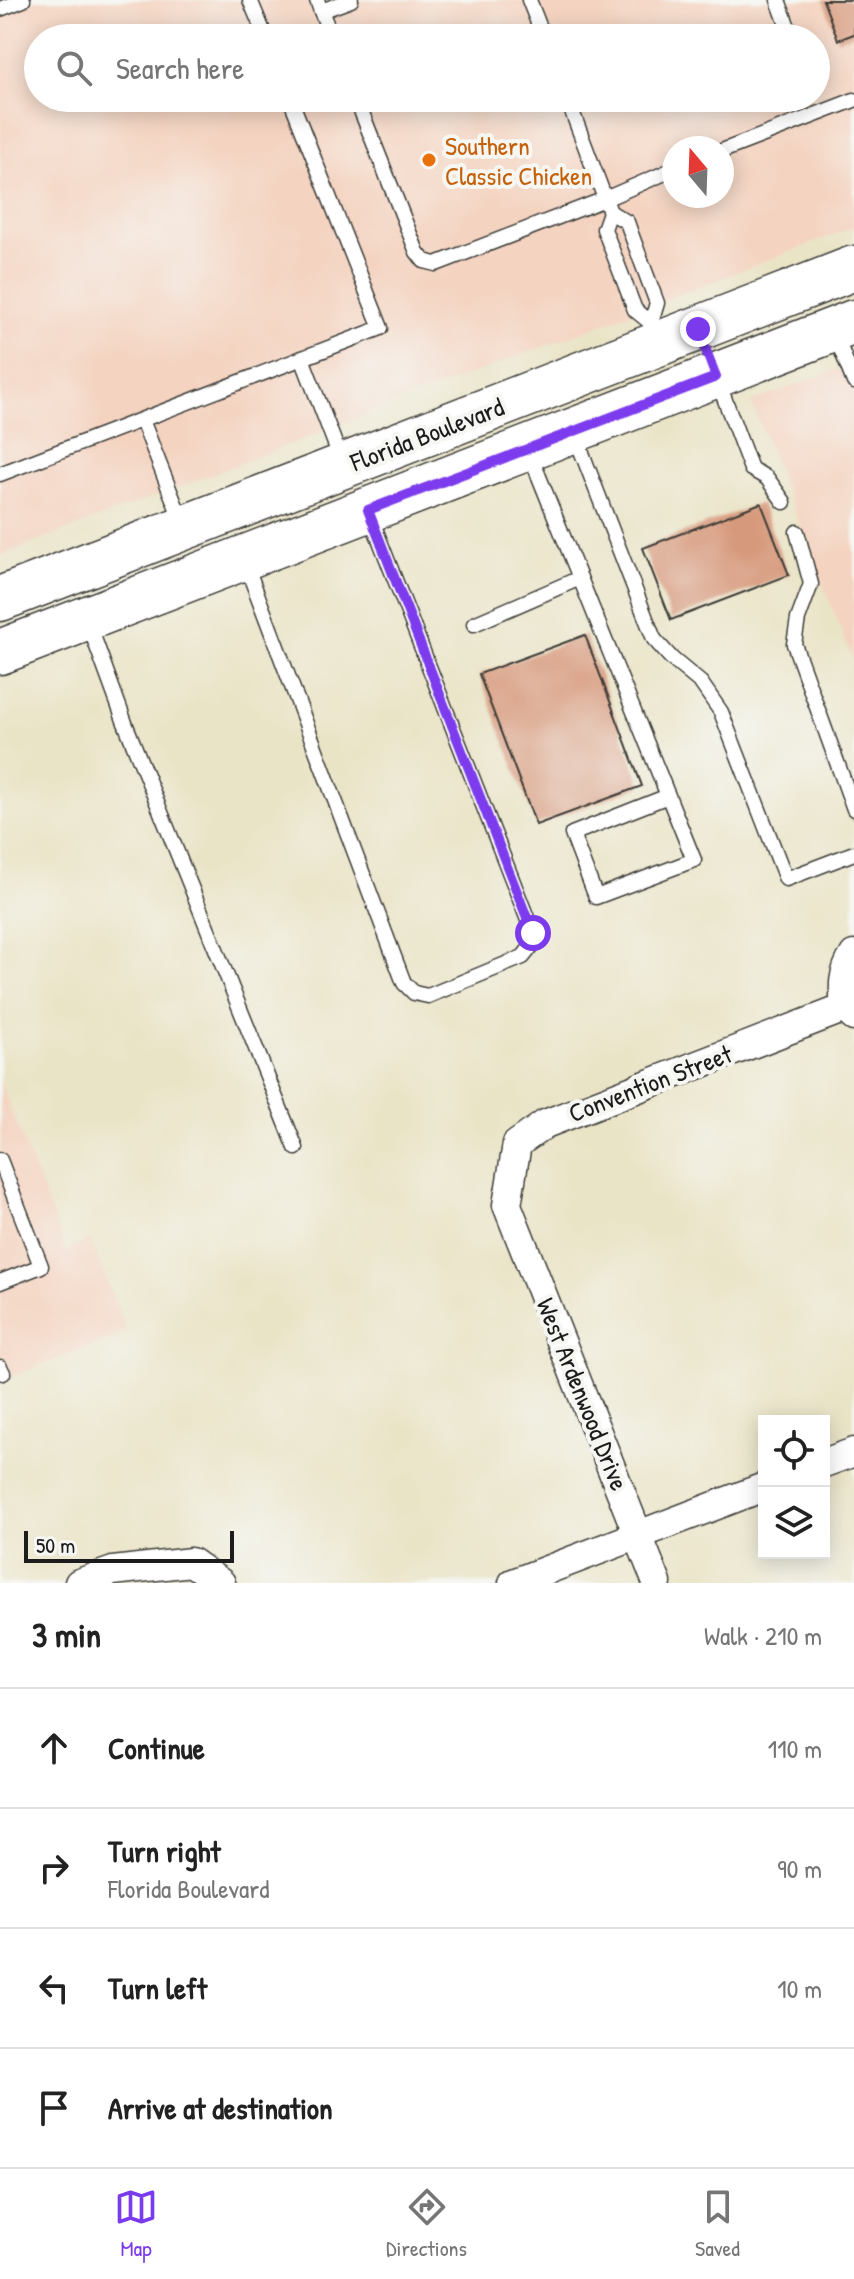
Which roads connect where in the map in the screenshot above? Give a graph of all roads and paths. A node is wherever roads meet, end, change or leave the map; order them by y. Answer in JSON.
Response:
{"nodes":[{"id":1,"x":23,"y":0,"type":"edge"},
{"id":2,"x":250,"y":0,"type":"edge"},
{"id":3,"x":351,"y":0,"type":"edge"},
{"id":4,"x":529,"y":0,"type":"edge"},
{"id":5,"x":778,"y":0,"type":"edge"},
{"id":6,"x":319,"y":6,"type":"edge"},
{"id":7,"x":0,"y":9,"type":"edge"},
{"id":8,"x":260,"y":24,"type":"edge"},
{"id":9,"x":538,"y":24,"type":"edge"},
{"id":10,"x":787,"y":24,"type":"edge"},
{"id":11,"x":854,"y":100,"type":"edge"},
{"id":12,"x":830,"y":109,"type":"edge"},
{"id":13,"x":296,"y":112,"type":"edge"},
{"id":14,"x":362,"y":112,"type":"edge"},
{"id":15,"x":572,"y":112,"type":"edge"},
{"id":16,"x":819,"y":113,"type":"edge"},
{"id":17,"x":734,"y":146,"type":"edge"},
{"id":18,"x":662,"y":176,"type":"edge"},
{"id":19,"x":607,"y":206,"type":"junction"},
{"id":20,"x":854,"y":268,"type":"edge"},
{"id":21,"x":843,"y":326,"type":"edge"},
{"id":22,"x":669,"y":332,"type":"junction"},
{"id":23,"x":302,"y":358,"type":"junction"},
{"id":24,"x":716,"y":377,"type":"junction"},
{"id":25,"x":854,"y":382,"type":"edge"},
{"id":26,"x":142,"y":420,"type":"junction"},
{"id":27,"x":573,"y":431,"type":"junction"},
{"id":28,"x":527,"y":448,"type":"junction"},
{"id":29,"x":343,"y":467,"type":"junction"},
{"id":30,"x":0,"y":474,"type":"edge"},
{"id":31,"x":784,"y":502,"type":"dead end"},
{"id":32,"x":368,"y":510,"type":"junction"},
{"id":33,"x":184,"y":528,"type":"junction"},
{"id":34,"x":797,"y":532,"type":"dead end"},
{"id":35,"x":243,"y":558,"type":"junction"},
{"id":36,"x":580,"y":578,"type":"junction"},
{"id":37,"x":0,"y":599,"type":"edge"},
{"id":38,"x":87,"y":618,"type":"junction"},
{"id":39,"x":474,"y":624,"type":"dead end"},
{"id":40,"x":0,"y":652,"type":"edge"},
{"id":41,"x":668,"y":796,"type":"junction"},
{"id":42,"x":854,"y":809,"type":"edge"},
{"id":43,"x":854,"y":853,"type":"edge"},
{"id":44,"x":854,"y":955,"type":"edge"},
{"id":45,"x":850,"y":1013,"type":"edge"},
{"id":46,"x":296,"y":1148,"type":"dead end"},
{"id":47,"x":0,"y":1160,"type":"edge"},
{"id":48,"x":507,"y":1205,"type":"joint"},
{"id":49,"x":0,"y":1282,"type":"edge"},
{"id":50,"x":854,"y":1452,"type":"edge"},
{"id":51,"x":830,"y":1461,"type":"edge"},
{"id":52,"x":758,"y":1489,"type":"edge"},
{"id":53,"x":640,"y":1535,"type":"junction"},
{"id":54,"x":79,"y":1583,"type":"edge"},
{"id":55,"x":221,"y":1583,"type":"edge"},
{"id":56,"x":513,"y":1583,"type":"edge"},
{"id":57,"x":657,"y":1583,"type":"edge"}],
"edges":[{"from":1,"to":7,"type":"lane"},
{"from":2,"to":8,"type":"lane"},
{"from":3,"to":6,"type":"lane"},
{"from":4,"to":9,"type":"lane"},
{"from":5,"to":10,"type":"lane"},
{"from":11,"to":12,"type":"lane"},
{"from":13,"to":23,"type":"lane"},
{"from":14,"to":19,"type":"lane"},
{"from":15,"to":19,"type":"lane"},
{"from":16,"to":17,"type":"lane"},
{"from":18,"to":19,"type":"lane"},
{"from":19,"to":22,"type":"lane"},
{"from":19,"to":22,"type":"lane"},
{"from":20,"to":22,"type":"main road","name":"Florida Boulevard"},
{"from":21,"to":24,"type":"main road","name":"Florida Boulevard"},
{"from":21,"to":25,"type":"lane"},
{"from":22,"to":24,"type":"main road"},
{"from":22,"to":29,"type":"main road","name":"Florida Boulevard"},
{"from":23,"to":26,"type":"lane"},
{"from":23,"to":29,"type":"lane"},
{"from":24,"to":27,"type":"main road","name":"Florida Boulevard"},
{"from":24,"to":31,"type":"lane"},
{"from":26,"to":30,"type":"lane"},
{"from":26,"to":33,"type":"lane"},
{"from":27,"to":28,"type":"main road","name":"Florida Boulevard"},
{"from":27,"to":43,"type":"lane"},
{"from":28,"to":32,"type":"main road","name":"Florida Boulevard"},
{"from":28,"to":36,"type":"lane"},
{"from":29,"to":33,"type":"main road","name":"Florida Boulevard"},
{"from":32,"to":35,"type":"main road","name":"Florida Boulevard"},
{"from":32,"to":35,"type":"lane"},
{"from":33,"to":37,"type":"main road","name":"Florida Boulevard"},
{"from":34,"to":42,"type":"lane"},
{"from":35,"to":38,"type":"main road","name":"Florida Boulevard"},
{"from":36,"to":39,"type":"lane"},
{"from":36,"to":41,"type":"lane"},
{"from":38,"to":40,"type":"main road","name":"Florida Boulevard"},
{"from":38,"to":46,"type":"lane"},
{"from":41,"to":41,"type":"lane"},
{"from":44,"to":45,"type":"street","name":"Convention Street"},
{"from":45,"to":48,"type":"street","name":"Convention Street"},
{"from":47,"to":49,"type":"lane"},
{"from":48,"to":53,"type":"street","name":"West Ardenwood Drive"},
{"from":50,"to":51,"type":"street"},
{"from":52,"to":53,"type":"street"},
{"from":53,"to":56,"type":"street"},
{"from":53,"to":57,"type":"street","name":"West Ardenwood Drive"},
{"from":54,"to":55,"type":"street"}]}
